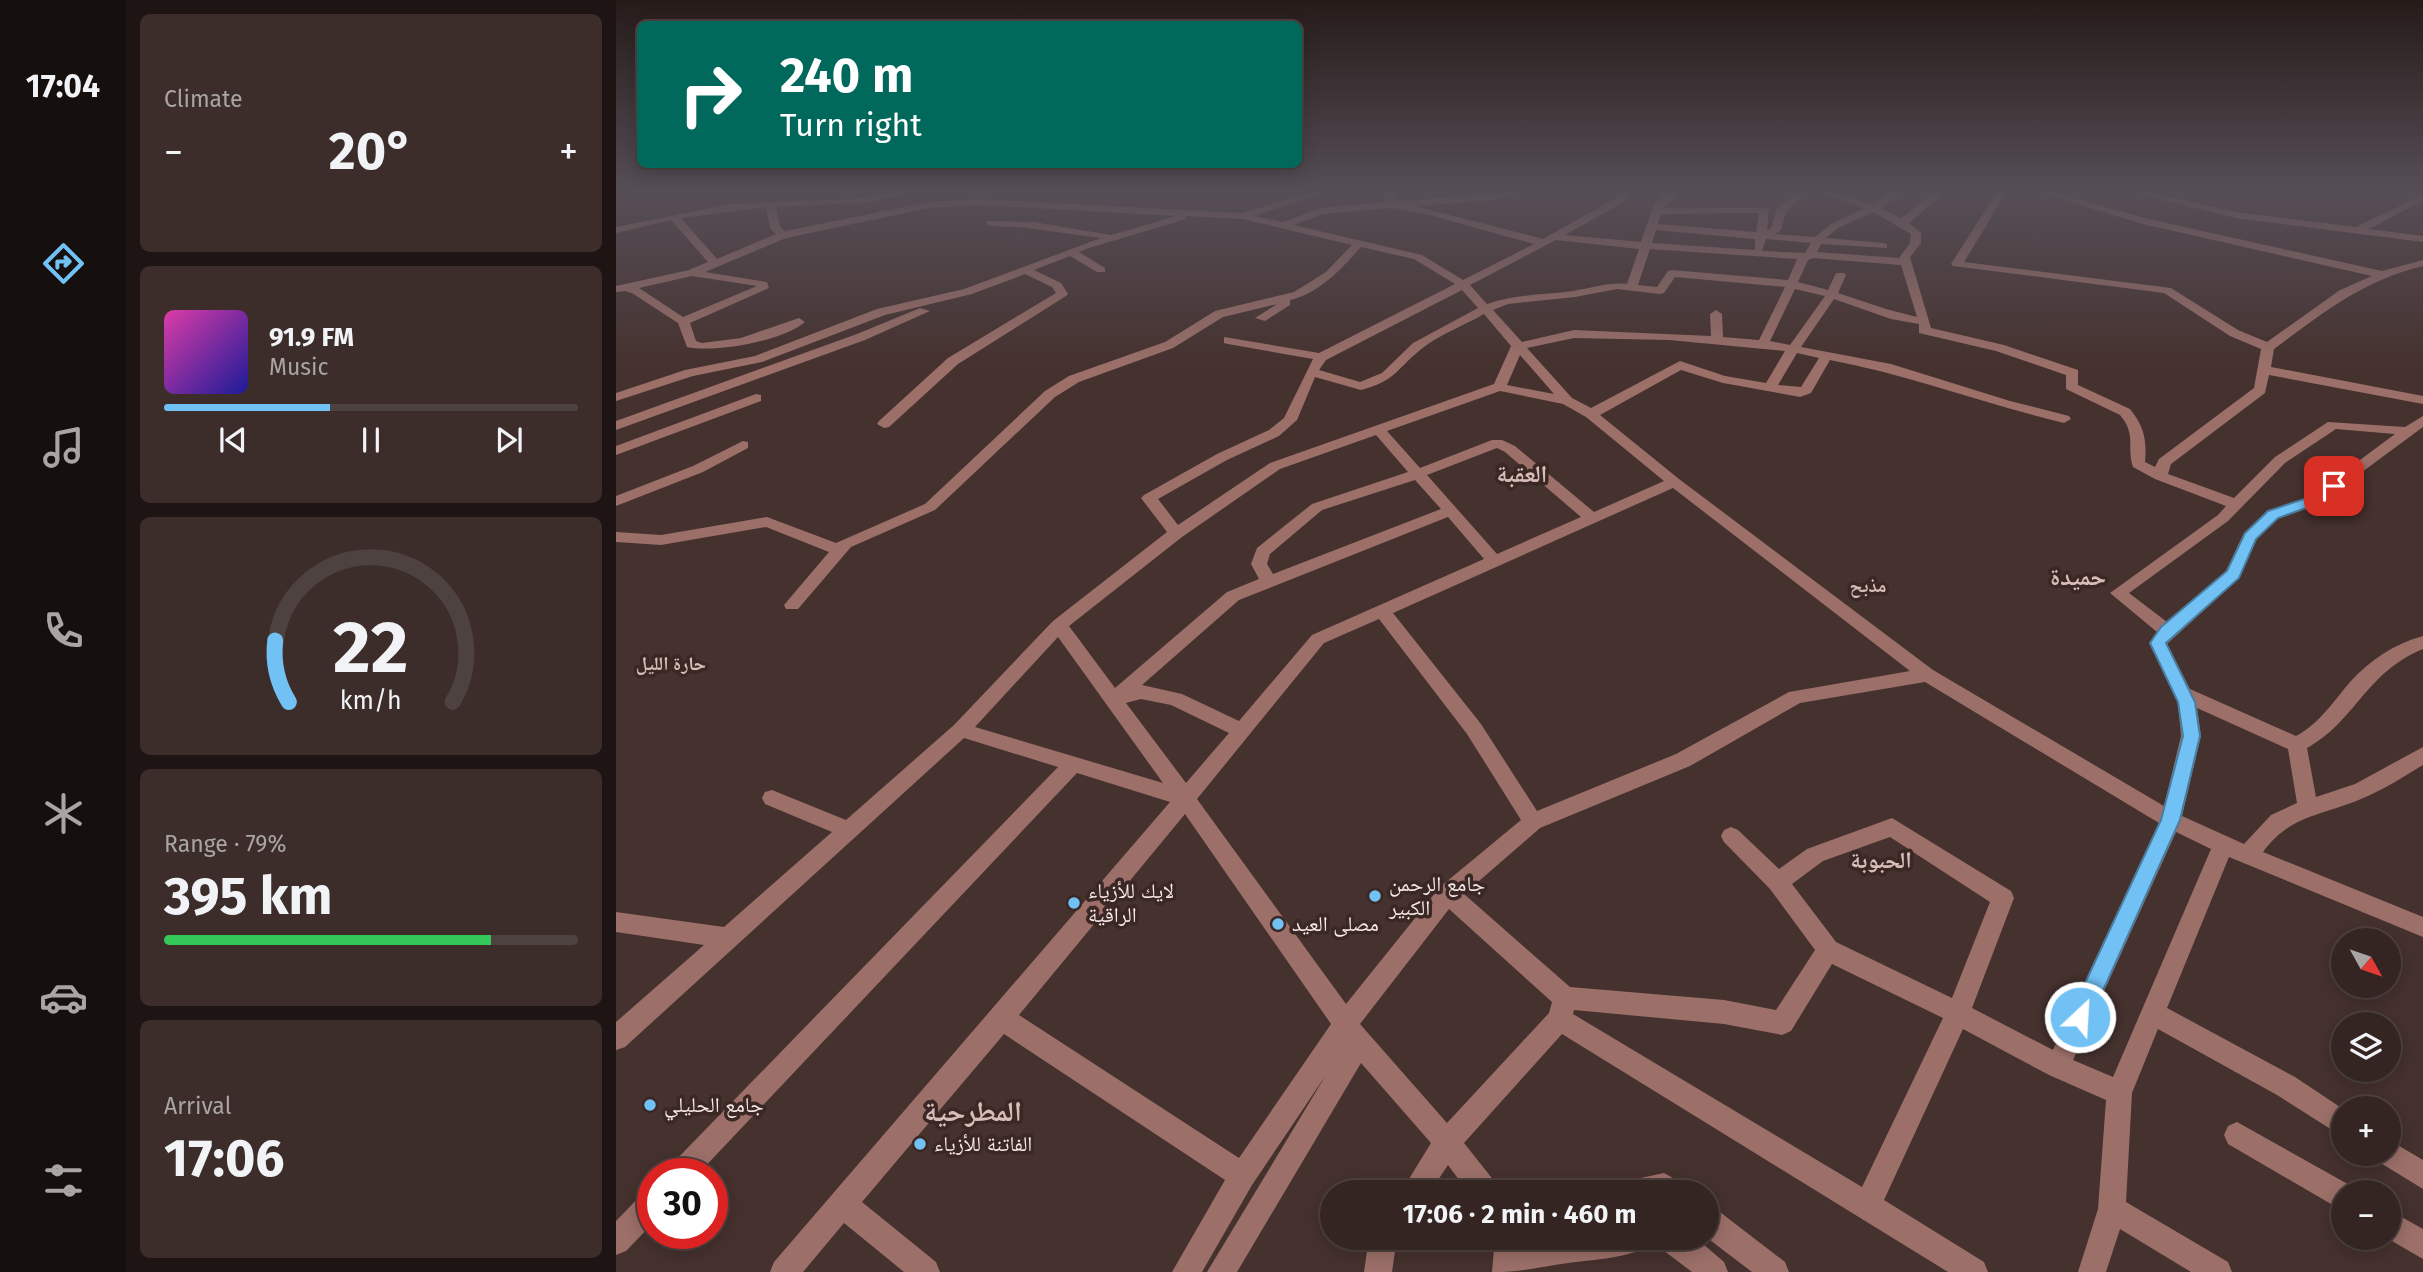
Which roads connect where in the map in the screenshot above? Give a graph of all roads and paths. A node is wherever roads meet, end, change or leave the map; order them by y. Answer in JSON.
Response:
{"nodes":[{"id":1,"x":703,"y":249,"type":"edge"},
{"id":2,"x":748,"y":249,"type":"edge"},
{"id":3,"x":1079,"y":249,"type":"edge"},
{"id":4,"x":1353,"y":249,"type":"edge"},
{"id":5,"x":1386,"y":249,"type":"edge"},
{"id":6,"x":1532,"y":249,"type":"edge"},
{"id":7,"x":1644,"y":249,"type":"edge"},
{"id":8,"x":1679,"y":249,"type":"edge"},
{"id":9,"x":1759,"y":249,"type":"edge"},
{"id":10,"x":1811,"y":249,"type":"edge"},
{"id":11,"x":1911,"y":249,"type":"edge"},
{"id":12,"x":1965,"y":249,"type":"edge"},
{"id":13,"x":2269,"y":249,"type":"edge"},
{"id":14,"x":1072,"y":252,"type":"junction"},
{"id":15,"x":1759,"y":255,"type":"junction"},
{"id":16,"x":1807,"y":256,"type":"junction"},
{"id":17,"x":1906,"y":262,"type":"junction"},
{"id":18,"x":715,"y":263,"type":"junction"},
{"id":19,"x":2423,"y":263,"type":"edge"},
{"id":20,"x":1026,"y":270,"type":"junction"},
{"id":21,"x":1101,"y":270,"type":"dead end"},
{"id":22,"x":692,"y":273,"type":"junction"},
{"id":23,"x":1840,"y":275,"type":"dead end"},
{"id":24,"x":2384,"y":275,"type":"junction"},
{"id":25,"x":1760,"y":279,"type":"junction"},
{"id":26,"x":1464,"y":285,"type":"junction"},
{"id":27,"x":1791,"y":285,"type":"junction"},
{"id":28,"x":1632,"y":288,"type":"junction"},
{"id":29,"x":620,"y":289,"type":"edge"},
{"id":30,"x":968,"y":292,"type":"junction"},
{"id":31,"x":1832,"y":294,"type":"junction"},
{"id":32,"x":1298,"y":295,"type":"junction"},
{"id":33,"x":1485,"y":309,"type":"junction"},
{"id":34,"x":1716,"y":314,"type":"dead end"},
{"id":35,"x":1261,"y":318,"type":"dead end"},
{"id":36,"x":1923,"y":320,"type":"junction"},
{"id":37,"x":683,"y":321,"type":"junction"},
{"id":38,"x":799,"y":322,"type":"dead end"},
{"id":39,"x":1228,"y":340,"type":"dead end"},
{"id":40,"x":1717,"y":340,"type":"junction"},
{"id":41,"x":1763,"y":344,"type":"junction"},
{"id":42,"x":1517,"y":347,"type":"junction"},
{"id":43,"x":2269,"y":347,"type":"junction"},
{"id":44,"x":1793,"y":349,"type":"junction"},
{"id":45,"x":1826,"y":356,"type":"junction"},
{"id":46,"x":1321,"y":357,"type":"junction"},
{"id":47,"x":2264,"y":370,"type":"junction"},
{"id":48,"x":1311,"y":372,"type":"junction"},
{"id":49,"x":1499,"y":387,"type":"junction"},
{"id":50,"x":1770,"y":388,"type":"junction"},
{"id":51,"x":616,"y":397,"type":"edge"},
{"id":52,"x":756,"y":398,"type":"dead end"},
{"id":53,"x":2423,"y":400,"type":"edge"},
{"id":54,"x":1567,"y":401,"type":"junction"},
{"id":55,"x":1591,"y":414,"type":"junction"},
{"id":56,"x":2064,"y":419,"type":"dead end"},
{"id":57,"x":2423,"y":420,"type":"edge"},
{"id":58,"x":884,"y":424,"type":"dead end"},
{"id":59,"x":616,"y":426,"type":"edge"},
{"id":60,"x":1378,"y":429,"type":"junction"},
{"id":61,"x":2409,"y":430,"type":"junction"},
{"id":62,"x":743,"y":444,"type":"dead end"},
{"id":63,"x":616,"y":452,"type":"edge"},
{"id":64,"x":1418,"y":474,"type":"junction"},
{"id":65,"x":2160,"y":476,"type":"junction"},
{"id":66,"x":1674,"y":482,"type":"junction"},
{"id":67,"x":616,"y":501,"type":"edge"},
{"id":68,"x":2236,"y":504,"type":"junction"},
{"id":69,"x":1450,"y":510,"type":"junction"},
{"id":70,"x":1592,"y":518,"type":"junction"},
{"id":71,"x":1176,"y":533,"type":"junction"},
{"id":72,"x":616,"y":537,"type":"edge"},
{"id":73,"x":839,"y":550,"type":"junction"},
{"id":74,"x":1495,"y":561,"type":"junction"},
{"id":75,"x":1269,"y":582,"type":"junction"},
{"id":76,"x":792,"y":605,"type":"dead end"},
{"id":77,"x":1382,"y":611,"type":"junction"},
{"id":78,"x":1059,"y":625,"type":"junction"},
{"id":79,"x":2167,"y":631,"type":"junction"},
{"id":80,"x":2423,"y":642,"type":"edge"},
{"id":81,"x":1927,"y":675,"type":"junction"},
{"id":82,"x":2183,"y":694,"type":"junction"},
{"id":83,"x":1114,"y":700,"type":"junction"},
{"id":84,"x":961,"y":730,"type":"junction"},
{"id":85,"x":1241,"y":730,"type":"junction"},
{"id":86,"x":2297,"y":745,"type":"junction"},
{"id":87,"x":2423,"y":755,"type":"edge"},
{"id":88,"x":1073,"y":765,"type":"junction"},
{"id":89,"x":1185,"y":798,"type":"junction"},
{"id":90,"x":772,"y":799,"type":"dead end"},
{"id":91,"x":2308,"y":807,"type":"junction"},
{"id":92,"x":2171,"y":820,"type":"junction"},
{"id":93,"x":1533,"y":822,"type":"junction"},
{"id":94,"x":851,"y":831,"type":"junction"},
{"id":95,"x":1731,"y":836,"type":"dead end"},
{"id":96,"x":2224,"y":843,"type":"junction"},
{"id":97,"x":2248,"y":856,"type":"junction"},
{"id":98,"x":1778,"y":882,"type":"junction"},
{"id":99,"x":1448,"y":894,"type":"junction"},
{"id":100,"x":616,"y":922,"type":"edge"},
{"id":101,"x":2423,"y":927,"type":"edge"},
{"id":102,"x":728,"y":938,"type":"junction"},
{"id":103,"x":1828,"y":950,"type":"junction"},
{"id":104,"x":1563,"y":1009,"type":"junction"},
{"id":105,"x":1958,"y":1013,"type":"junction"},
{"id":106,"x":2153,"y":1013,"type":"junction"},
{"id":107,"x":1002,"y":1018,"type":"junction"},
{"id":108,"x":1352,"y":1033,"type":"junction"},
{"id":109,"x":616,"y":1038,"type":"edge"},
{"id":110,"x":2058,"y":1066,"type":"junction"},
{"id":111,"x":2119,"y":1093,"type":"junction"},
{"id":112,"x":2331,"y":1116,"type":"edge"},
{"id":113,"x":2237,"y":1135,"type":"dead end"},
{"id":114,"x":1447,"y":1142,"type":"junction"},
{"id":115,"x":695,"y":1158,"type":"edge"},
{"id":116,"x":2401,"y":1162,"type":"edge"},
{"id":117,"x":1243,"y":1175,"type":"junction"},
{"id":118,"x":2423,"y":1176,"type":"edge"},
{"id":119,"x":1421,"y":1180,"type":"edge"},
{"id":120,"x":1476,"y":1180,"type":"edge"},
{"id":121,"x":2331,"y":1190,"type":"edge"},
{"id":122,"x":843,"y":1204,"type":"junction"},
{"id":123,"x":1867,"y":1206,"type":"junction"},
{"id":124,"x":2112,"y":1209,"type":"junction"},
{"id":125,"x":637,"y":1219,"type":"edge"},
{"id":126,"x":1719,"y":1229,"type":"edge"},
{"id":127,"x":2401,"y":1231,"type":"edge"},
{"id":128,"x":616,"y":1241,"type":"edge"},
{"id":129,"x":2423,"y":1245,"type":"edge"},
{"id":130,"x":1381,"y":1250,"type":"edge"},
{"id":131,"x":1560,"y":1250,"type":"edge"},
{"id":132,"x":1689,"y":1250,"type":"edge"},
{"id":133,"x":1508,"y":1257,"type":"edge"},
{"id":134,"x":784,"y":1272,"type":"edge"},
{"id":135,"x":926,"y":1272,"type":"edge"},
{"id":136,"x":1186,"y":1272,"type":"edge"},
{"id":137,"x":1221,"y":1272,"type":"edge"},
{"id":138,"x":1378,"y":1272,"type":"edge"},
{"id":139,"x":1714,"y":1272,"type":"edge"},
{"id":140,"x":1775,"y":1272,"type":"edge"},
{"id":141,"x":1974,"y":1272,"type":"edge"},
{"id":142,"x":2092,"y":1272,"type":"edge"},
{"id":143,"x":2218,"y":1272,"type":"edge"}],
"edges":[{"from":1,"to":18,"type":"street"},
{"from":2,"to":18,"type":"street"},
{"from":3,"to":14,"type":"street"},
{"from":4,"to":32,"type":"street"},
{"from":5,"to":26,"type":"street"},
{"from":6,"to":26,"type":"street"},
{"from":7,"to":28,"type":"street"},
{"from":8,"to":15,"type":"street"},
{"from":9,"to":15,"type":"street"},
{"from":10,"to":16,"type":"street"},
{"from":11,"to":17,"type":"street"},
{"from":12,"to":43,"type":"street"},
{"from":13,"to":24,"type":"street"},
{"from":14,"to":20,"type":"street"},
{"from":14,"to":21,"type":"street"},
{"from":15,"to":16,"type":"street"},
{"from":15,"to":25,"type":"street"},
{"from":16,"to":17,"type":"street"},
{"from":16,"to":27,"type":"street"},
{"from":17,"to":36,"type":"street"},
{"from":18,"to":22,"type":"street"},
{"from":19,"to":24,"type":"street"},
{"from":20,"to":30,"type":"street"},
{"from":20,"to":58,"type":"street"},
{"from":22,"to":29,"type":"street"},
{"from":22,"to":37,"type":"street"},
{"from":23,"to":31,"type":"street"},
{"from":24,"to":43,"type":"street"},
{"from":25,"to":27,"type":"street"},
{"from":25,"to":28,"type":"street"},
{"from":26,"to":33,"type":"street"},
{"from":26,"to":46,"type":"street"},
{"from":27,"to":31,"type":"street"},
{"from":27,"to":41,"type":"street"},
{"from":28,"to":33,"type":"street"},
{"from":29,"to":37,"type":"street"},
{"from":30,"to":51,"type":"street"},
{"from":30,"to":59,"type":"street"},
{"from":31,"to":36,"type":"street"},
{"from":31,"to":44,"type":"street"},
{"from":32,"to":35,"type":"street"},
{"from":32,"to":73,"type":"street"},
{"from":33,"to":42,"type":"street"},
{"from":33,"to":48,"type":"street"},
{"from":34,"to":40,"type":"street"},
{"from":36,"to":65,"type":"street"},
{"from":37,"to":38,"type":"street"},
{"from":39,"to":46,"type":"street"},
{"from":40,"to":41,"type":"street"},
{"from":40,"to":42,"type":"street"},
{"from":41,"to":44,"type":"street"},
{"from":42,"to":49,"type":"street"},
{"from":42,"to":54,"type":"street"},
{"from":43,"to":47,"type":"street"},
{"from":44,"to":45,"type":"street"},
{"from":44,"to":50,"type":"street"},
{"from":45,"to":50,"type":"street"},
{"from":45,"to":56,"type":"street"},
{"from":46,"to":48,"type":"street"},
{"from":47,"to":53,"type":"street"},
{"from":47,"to":65,"type":"street"},
{"from":48,"to":71,"type":"street"},
{"from":49,"to":54,"type":"street"},
{"from":49,"to":60,"type":"street"},
{"from":50,"to":55,"type":"street"},
{"from":52,"to":63,"type":"street"},
{"from":54,"to":55,"type":"street"},
{"from":55,"to":66,"type":"street"},
{"from":57,"to":61,"type":"street"},
{"from":60,"to":64,"type":"street"},
{"from":60,"to":71,"type":"street"},
{"from":61,"to":68,"type":"street"},
{"from":61,"to":79,"type":"street"},
{"from":62,"to":67,"type":"street"},
{"from":64,"to":69,"type":"street"},
{"from":64,"to":70,"type":"street"},
{"from":64,"to":75,"type":"street"},
{"from":65,"to":68,"type":"street"},
{"from":66,"to":70,"type":"street"},
{"from":66,"to":81,"type":"street"},
{"from":68,"to":79,"type":"street"},
{"from":69,"to":74,"type":"street"},
{"from":69,"to":75,"type":"street"},
{"from":70,"to":74,"type":"street"},
{"from":71,"to":78,"type":"street"},
{"from":72,"to":73,"type":"street"},
{"from":73,"to":76,"type":"street"},
{"from":74,"to":77,"type":"street"},
{"from":75,"to":83,"type":"street"},
{"from":77,"to":85,"type":"street"},
{"from":77,"to":93,"type":"street"},
{"from":78,"to":83,"type":"street"},
{"from":78,"to":84,"type":"street"},
{"from":79,"to":82,"type":"street"},
{"from":80,"to":86,"type":"street"},
{"from":81,"to":92,"type":"street"},
{"from":81,"to":93,"type":"street"},
{"from":82,"to":86,"type":"street"},
{"from":82,"to":92,"type":"street"},
{"from":83,"to":85,"type":"street"},
{"from":83,"to":89,"type":"street"},
{"from":84,"to":88,"type":"street"},
{"from":84,"to":94,"type":"street"},
{"from":85,"to":89,"type":"street"},
{"from":86,"to":91,"type":"street"},
{"from":87,"to":91,"type":"street"},
{"from":88,"to":89,"type":"street"},
{"from":88,"to":115,"type":"street"},
{"from":89,"to":107,"type":"street"},
{"from":89,"to":108,"type":"street"},
{"from":90,"to":94,"type":"street"},
{"from":91,"to":97,"type":"street"},
{"from":92,"to":96,"type":"street"},
{"from":92,"to":110,"type":"street"},
{"from":93,"to":99,"type":"street"},
{"from":94,"to":102,"type":"street"},
{"from":95,"to":98,"type":"street"},
{"from":96,"to":97,"type":"street"},
{"from":96,"to":106,"type":"street"},
{"from":97,"to":101,"type":"street"},
{"from":98,"to":103,"type":"street"},
{"from":98,"to":105,"type":"street"},
{"from":99,"to":104,"type":"street"},
{"from":99,"to":108,"type":"street"},
{"from":100,"to":102,"type":"street"},
{"from":102,"to":109,"type":"street"},
{"from":103,"to":104,"type":"street"},
{"from":103,"to":105,"type":"street"},
{"from":104,"to":114,"type":"street"},
{"from":104,"to":123,"type":"street"},
{"from":105,"to":110,"type":"street"},
{"from":105,"to":123,"type":"street"},
{"from":106,"to":111,"type":"street"},
{"from":106,"to":112,"type":"street"},
{"from":107,"to":117,"type":"street"},
{"from":107,"to":122,"type":"street"},
{"from":108,"to":114,"type":"street"},
{"from":108,"to":117,"type":"street"},
{"from":108,"to":137,"type":"street"},
{"from":110,"to":111,"type":"street"},
{"from":111,"to":124,"type":"street"},
{"from":113,"to":121,"type":"street"},
{"from":114,"to":119,"type":"street"},
{"from":114,"to":120,"type":"street"},
{"from":116,"to":118,"type":"street"},
{"from":117,"to":136,"type":"street"},
{"from":122,"to":134,"type":"street"},
{"from":122,"to":135,"type":"street"},
{"from":123,"to":141,"type":"street"},
{"from":124,"to":142,"type":"street"},
{"from":124,"to":143,"type":"street"},
{"from":125,"to":128,"type":"street"},
{"from":126,"to":140,"type":"street"},
{"from":127,"to":129,"type":"street"},
{"from":130,"to":138,"type":"street"},
{"from":131,"to":133,"type":"street"},
{"from":132,"to":139,"type":"street"}]}
